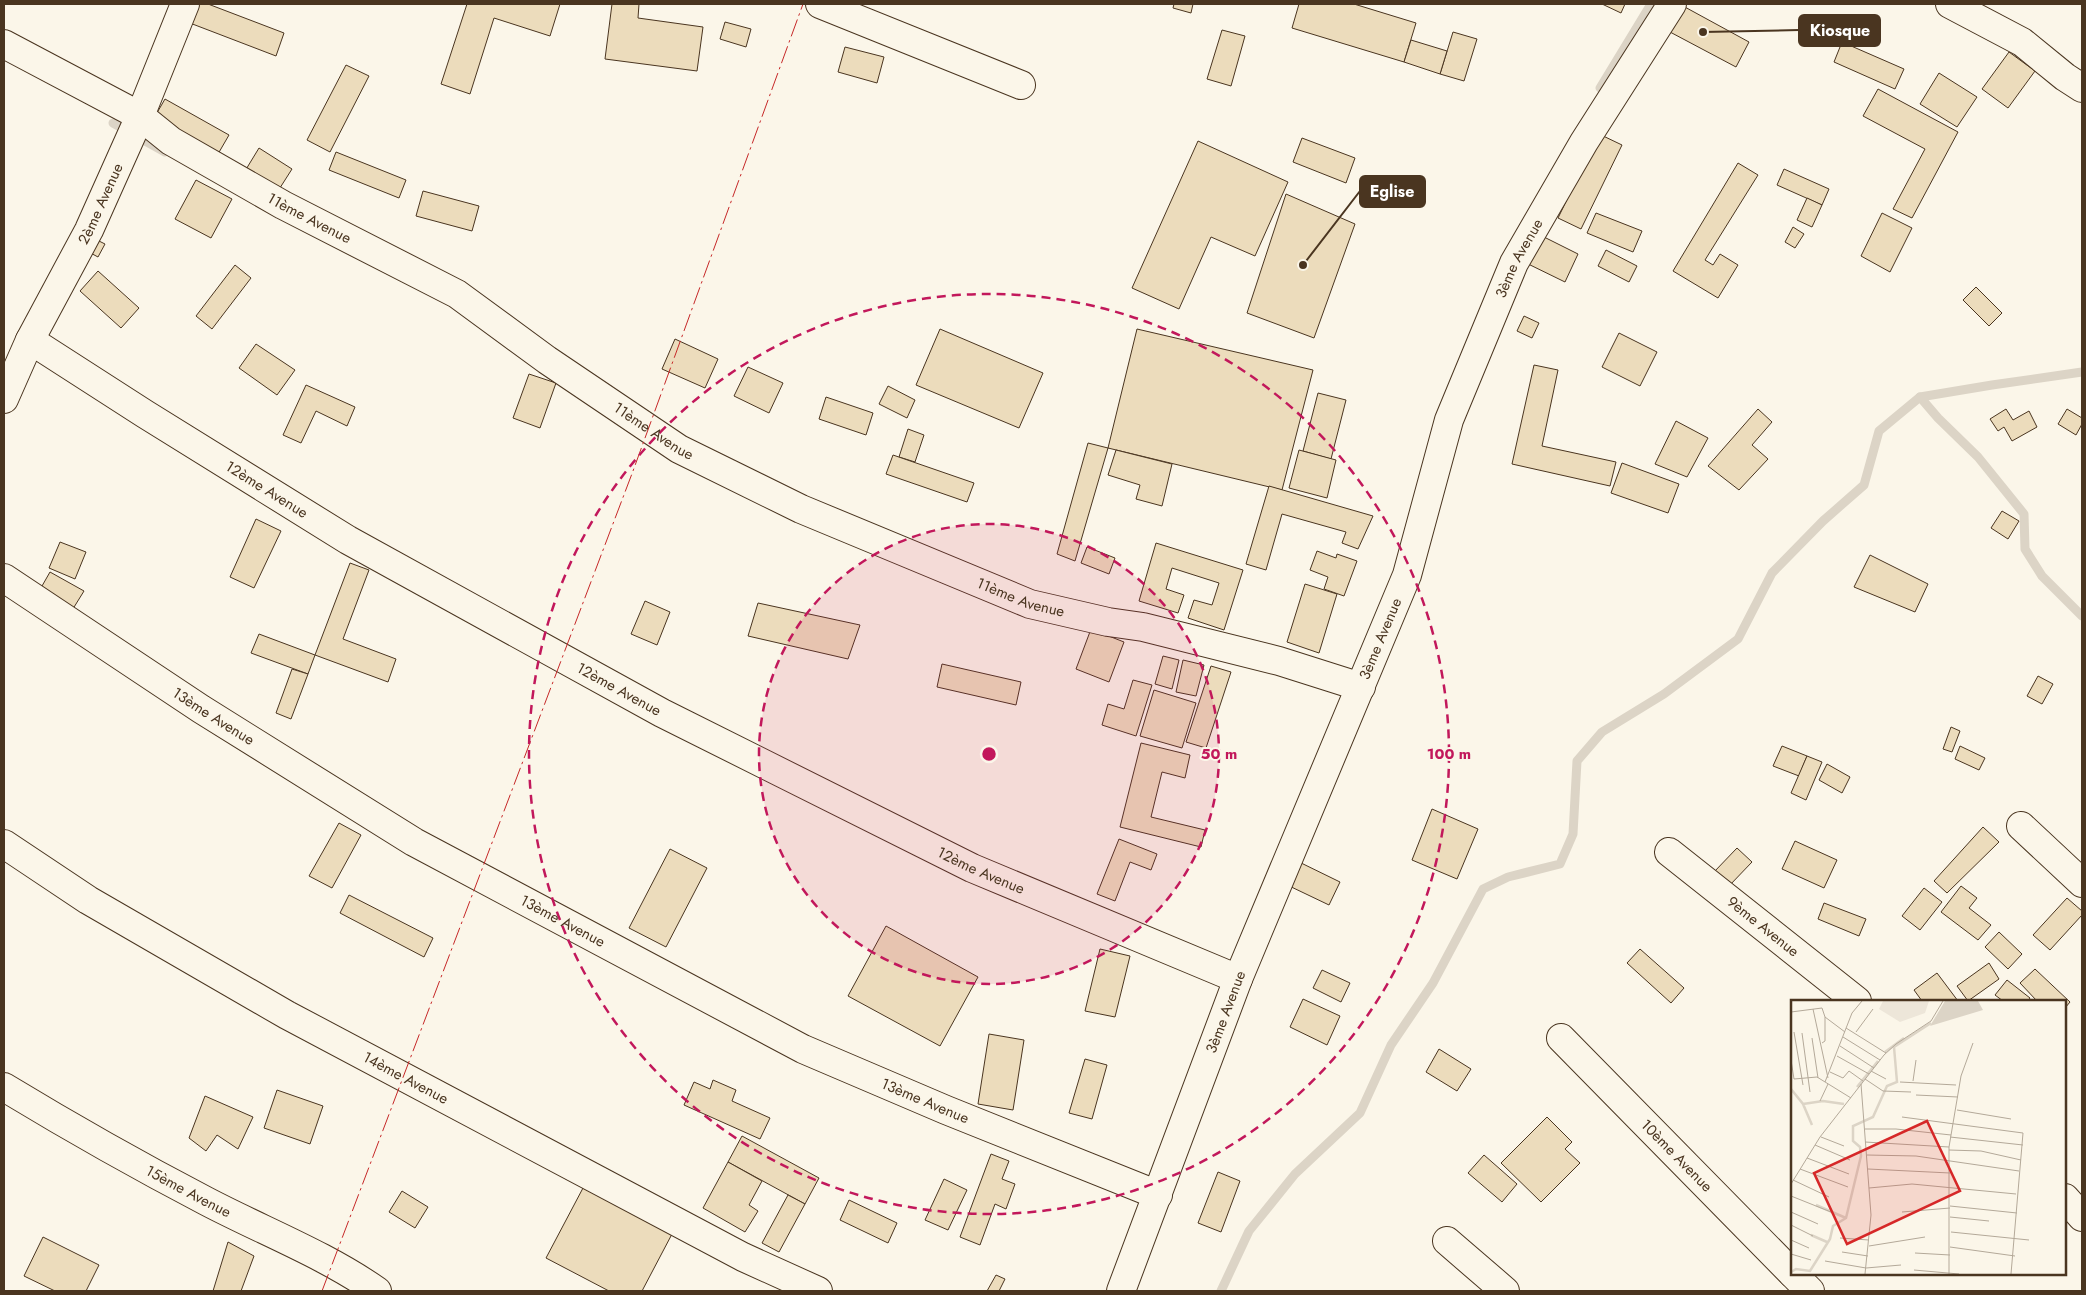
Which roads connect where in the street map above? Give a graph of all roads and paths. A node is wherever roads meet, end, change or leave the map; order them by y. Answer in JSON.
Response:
{"nodes":[{"id":1,"x":185,"y":4,"type":"edge"},
{"id":2,"x":820,"y":4,"type":"edge"},
{"id":3,"x":1672,"y":4,"type":"edge"},
{"id":4,"x":1950,"y":4,"type":"edge"},
{"id":5,"x":4,"y":44,"type":"edge"},
{"id":6,"x":1021,"y":85,"type":"dead end"},
{"id":7,"x":2082,"y":88,"type":"edge"},
{"id":8,"x":140,"y":116,"type":"junction"},
{"id":9,"x":30,"y":340,"type":"junction"},
{"id":10,"x":4,"y":400,"type":"edge"},
{"id":11,"x":4,"y":578,"type":"edge"},
{"id":12,"x":1361,"y":687,"type":"junction"},
{"id":13,"x":2022,"y":826,"type":"dead end"},
{"id":14,"x":4,"y":844,"type":"edge"},
{"id":15,"x":1669,"y":852,"type":"dead end"},
{"id":16,"x":2082,"y":884,"type":"edge"},
{"id":17,"x":1238,"y":979,"type":"junction"},
{"id":18,"x":1856,"y":1000,"type":"edge"},
{"id":19,"x":1561,"y":1038,"type":"dead end"},
{"id":20,"x":4,"y":1087,"type":"edge"},
{"id":21,"x":1158,"y":1195,"type":"junction"},
{"id":22,"x":2066,"y":1199,"type":"edge"},
{"id":23,"x":2082,"y":1217,"type":"edge"},
{"id":24,"x":1447,"y":1241,"type":"dead end"},
{"id":25,"x":1791,"y":1273,"type":"edge"},
{"id":26,"x":1793,"y":1275,"type":"edge"},
{"id":27,"x":377,"y":1291,"type":"edge"},
{"id":28,"x":818,"y":1291,"type":"edge"},
{"id":29,"x":1121,"y":1291,"type":"edge"},
{"id":30,"x":1504,"y":1291,"type":"edge"},
{"id":31,"x":1810,"y":1291,"type":"edge"}],
"edges":[{"from":1,"to":8,"type":"street","name":"2ème Avenue"},
{"from":2,"to":6,"type":"street"},
{"from":3,"to":12,"type":"street","name":"3ème Avenue"},
{"from":4,"to":7,"type":"street"},
{"from":5,"to":8,"type":"street","name":"11ème Avenue"},
{"from":8,"to":9,"type":"street","name":"2ème Avenue"},
{"from":8,"to":12,"type":"street","name":"11ème Avenue"},
{"from":9,"to":10,"type":"street","name":"2ème Avenue"},
{"from":9,"to":17,"type":"street","name":"12ème Avenue"},
{"from":11,"to":21,"type":"street","name":"13ème Avenue"},
{"from":12,"to":17,"type":"street","name":"3ème Avenue"},
{"from":13,"to":16,"type":"street"},
{"from":14,"to":28,"type":"street","name":"14ème Avenue"},
{"from":15,"to":18,"type":"street","name":"9ème Avenue"},
{"from":17,"to":21,"type":"street","name":"3ème Avenue"},
{"from":19,"to":25,"type":"street","name":"10ème Avenue"},
{"from":20,"to":27,"type":"street","name":"15ème Avenue"},
{"from":21,"to":29,"type":"street","name":"3ème Avenue"},
{"from":22,"to":23,"type":"street"},
{"from":24,"to":30,"type":"street"},
{"from":26,"to":31,"type":"street","name":"10ème Avenue"}]}
